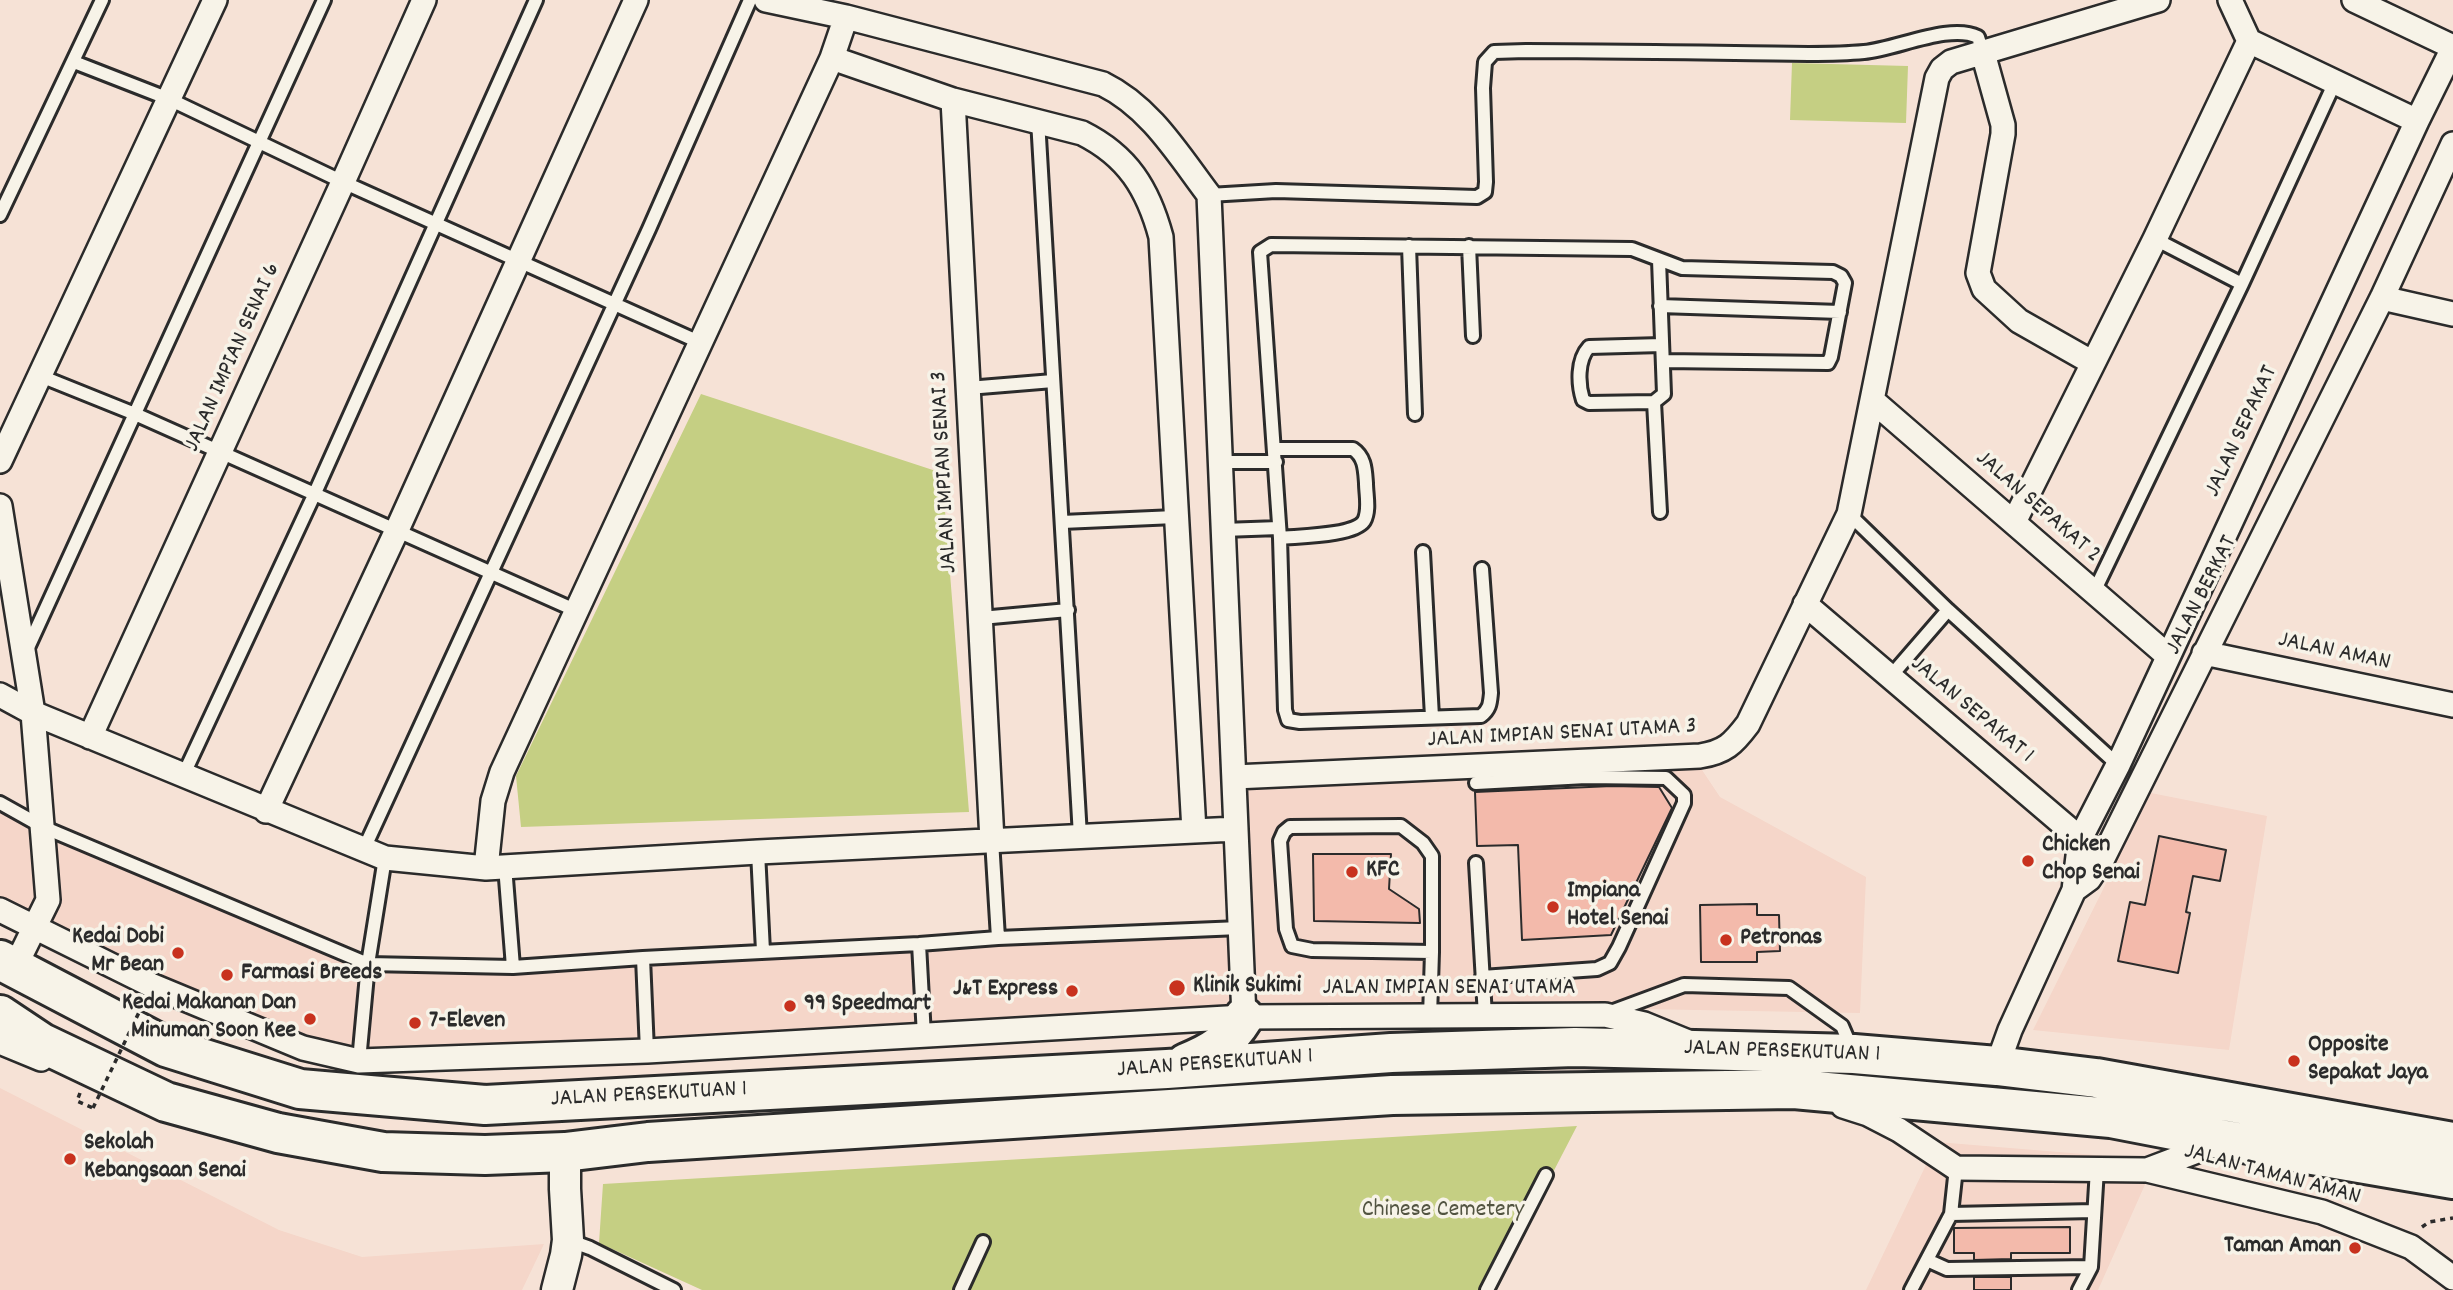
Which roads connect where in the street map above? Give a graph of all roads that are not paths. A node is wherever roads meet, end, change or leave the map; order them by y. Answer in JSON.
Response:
{"nodes":[{"id":1,"x":102,"y":0,"type":"edge"},
{"id":2,"x":215,"y":0,"type":"edge"},
{"id":3,"x":324,"y":0,"type":"edge"},
{"id":4,"x":424,"y":0,"type":"edge"},
{"id":5,"x":536,"y":0,"type":"edge"},
{"id":6,"x":636,"y":0,"type":"edge"},
{"id":7,"x":750,"y":0,"type":"edge"},
{"id":8,"x":766,"y":0,"type":"edge"},
{"id":9,"x":2158,"y":0,"type":"edge"},
{"id":10,"x":2230,"y":0,"type":"edge"},
{"id":11,"x":2354,"y":0,"type":"edge"},
{"id":12,"x":846,"y":17,"type":"junction"},
{"id":13,"x":2249,"y":41,"type":"junction"},
{"id":14,"x":2453,"y":48,"type":"edge"},
{"id":15,"x":1983,"y":53,"type":"junction"},
{"id":16,"x":832,"y":58,"type":"junction"},
{"id":17,"x":74,"y":62,"type":"junction"},
{"id":18,"x":2335,"y":82,"type":"junction"},
{"id":19,"x":169,"y":99,"type":"junction"},
{"id":20,"x":953,"y":100,"type":"junction"},
{"id":21,"x":1038,"y":120,"type":"junction"},
{"id":22,"x":2417,"y":121,"type":"junction"},
{"id":23,"x":257,"y":142,"type":"junction"},
{"id":24,"x":2453,"y":144,"type":"edge"},
{"id":25,"x":344,"y":182,"type":"junction"},
{"id":26,"x":1209,"y":195,"type":"junction"},
{"id":27,"x":0,"y":215,"type":"edge"},
{"id":28,"x":435,"y":223,"type":"junction"},
{"id":29,"x":2155,"y":239,"type":"junction"},
{"id":30,"x":1409,"y":246,"type":"junction"},
{"id":31,"x":1469,"y":246,"type":"junction"},
{"id":32,"x":1659,"y":260,"type":"junction"},
{"id":33,"x":519,"y":261,"type":"junction"},
{"id":34,"x":2242,"y":284,"type":"junction"},
{"id":35,"x":2382,"y":298,"type":"junction"},
{"id":36,"x":615,"y":304,"type":"junction"},
{"id":37,"x":1660,"y":306,"type":"junction"},
{"id":38,"x":1840,"y":312,"type":"junction"},
{"id":39,"x":2453,"y":314,"type":"edge"},
{"id":40,"x":1473,"y":336,"type":"dead end"},
{"id":41,"x":699,"y":342,"type":"junction"},
{"id":42,"x":1662,"y":345,"type":"junction"},
{"id":43,"x":1663,"y":360,"type":"junction"},
{"id":44,"x":2093,"y":363,"type":"junction"},
{"id":45,"x":38,"y":375,"type":"junction"},
{"id":46,"x":1053,"y":381,"type":"junction"},
{"id":47,"x":968,"y":387,"type":"junction"},
{"id":48,"x":1872,"y":400,"type":"junction"},
{"id":49,"x":1654,"y":402,"type":"junction"},
{"id":50,"x":135,"y":414,"type":"junction"},
{"id":51,"x":1415,"y":414,"type":"dead end"},
{"id":52,"x":220,"y":453,"type":"junction"},
{"id":53,"x":1275,"y":456,"type":"junction"},
{"id":54,"x":0,"y":461,"type":"edge"},
{"id":55,"x":1220,"y":463,"type":"junction"},
{"id":56,"x":315,"y":493,"type":"junction"},
{"id":57,"x":0,"y":506,"type":"edge"},
{"id":58,"x":1660,"y":512,"type":"dead end"},
{"id":59,"x":1849,"y":514,"type":"junction"},
{"id":60,"x":1175,"y":517,"type":"junction"},
{"id":61,"x":2014,"y":522,"type":"junction"},
{"id":62,"x":1062,"y":523,"type":"junction"},
{"id":63,"x":397,"y":530,"type":"junction"},
{"id":64,"x":1223,"y":530,"type":"junction"},
{"id":65,"x":1280,"y":533,"type":"junction"},
{"id":66,"x":1423,"y":552,"type":"dead end"},
{"id":67,"x":1482,"y":569,"type":"dead end"},
{"id":68,"x":490,"y":573,"type":"junction"},
{"id":69,"x":2094,"y":592,"type":"junction"},
{"id":70,"x":1805,"y":604,"type":"junction"},
{"id":71,"x":1068,"y":610,"type":"junction"},
{"id":72,"x":1948,"y":610,"type":"junction"},
{"id":73,"x":578,"y":611,"type":"junction"},
{"id":74,"x":981,"y":618,"type":"junction"},
{"id":75,"x":2204,"y":653,"type":"junction"},
{"id":76,"x":24,"y":655,"type":"junction"},
{"id":77,"x":2168,"y":656,"type":"junction"},
{"id":78,"x":1890,"y":677,"type":"junction"},
{"id":79,"x":0,"y":695,"type":"edge"},
{"id":80,"x":2453,"y":705,"type":"edge"},
{"id":81,"x":33,"y":713,"type":"junction"},
{"id":82,"x":1432,"y":717,"type":"junction"},
{"id":83,"x":90,"y":737,"type":"junction"},
{"id":84,"x":2118,"y":765,"type":"junction"},
{"id":85,"x":1586,"y":769,"type":"junction"},
{"id":86,"x":183,"y":776,"type":"junction"},
{"id":87,"x":1234,"y":777,"type":"junction"},
{"id":88,"x":1476,"y":783,"type":"dead end"},
{"id":89,"x":0,"y":803,"type":"edge"},
{"id":90,"x":266,"y":811,"type":"junction"},
{"id":91,"x":43,"y":827,"type":"junction"},
{"id":92,"x":1236,"y":829,"type":"junction"},
{"id":93,"x":1194,"y":831,"type":"junction"},
{"id":94,"x":1080,"y":836,"type":"junction"},
{"id":95,"x":2080,"y":839,"type":"junction"},
{"id":96,"x":992,"y":840,"type":"junction"},
{"id":97,"x":758,"y":852,"type":"junction"},
{"id":98,"x":374,"y":855,"type":"junction"},
{"id":99,"x":2103,"y":859,"type":"junction"},
{"id":100,"x":1476,"y":863,"type":"dead end"},
{"id":101,"x":496,"y":867,"type":"junction"},
{"id":102,"x":2074,"y":890,"type":"junction"},
{"id":103,"x":0,"y":910,"type":"edge"},
{"id":104,"x":1240,"y":928,"type":"junction"},
{"id":105,"x":35,"y":929,"type":"junction"},
{"id":106,"x":998,"y":937,"type":"junction"},
{"id":107,"x":919,"y":944,"type":"junction"},
{"id":108,"x":763,"y":951,"type":"junction"},
{"id":109,"x":1432,"y":952,"type":"junction"},
{"id":110,"x":643,"y":958,"type":"junction"},
{"id":111,"x":7,"y":964,"type":"edge"},
{"id":112,"x":368,"y":964,"type":"junction"},
{"id":113,"x":513,"y":967,"type":"junction"},
{"id":114,"x":1482,"y":977,"type":"junction"},
{"id":115,"x":0,"y":1015,"type":"edge"},
{"id":116,"x":1605,"y":1015,"type":"junction"},
{"id":117,"x":1485,"y":1016,"type":"junction"},
{"id":118,"x":1244,"y":1017,"type":"junction"},
{"id":119,"x":1430,"y":1017,"type":"junction"},
{"id":120,"x":925,"y":1036,"type":"junction"},
{"id":121,"x":0,"y":1042,"type":"edge"},
{"id":122,"x":647,"y":1051,"type":"junction"},
{"id":123,"x":1710,"y":1051,"type":"junction"},
{"id":124,"x":1854,"y":1054,"type":"junction"},
{"id":125,"x":359,"y":1061,"type":"junction"},
{"id":126,"x":1997,"y":1066,"type":"junction"},
{"id":127,"x":1167,"y":1069,"type":"junction"},
{"id":128,"x":1794,"y":1089,"type":"junction"},
{"id":129,"x":166,"y":1102,"type":"junction"},
{"id":130,"x":2225,"y":1140,"type":"junction"},
{"id":131,"x":2453,"y":1142,"type":"edge"},
{"id":132,"x":565,"y":1152,"type":"junction"},
{"id":133,"x":1956,"y":1168,"type":"junction"},
{"id":134,"x":2097,"y":1169,"type":"junction"},
{"id":135,"x":2147,"y":1170,"type":"junction"},
{"id":136,"x":1546,"y":1175,"type":"dead end"},
{"id":137,"x":2453,"y":1179,"type":"edge"},
{"id":138,"x":2094,"y":1211,"type":"junction"},
{"id":139,"x":1951,"y":1214,"type":"junction"},
{"id":140,"x":568,"y":1240,"type":"junction"},
{"id":141,"x":983,"y":1242,"type":"dead end"},
{"id":142,"x":1927,"y":1260,"type":"junction"},
{"id":143,"x":2091,"y":1267,"type":"junction"},
{"id":144,"x":2453,"y":1278,"type":"edge"},
{"id":145,"x":556,"y":1290,"type":"edge"},
{"id":146,"x":674,"y":1290,"type":"edge"},
{"id":147,"x":961,"y":1290,"type":"edge"},
{"id":148,"x":1487,"y":1290,"type":"edge"},
{"id":149,"x":1911,"y":1290,"type":"edge"},
{"id":150,"x":2079,"y":1290,"type":"edge"}],
"edges":[{"from":1,"to":17,"type":"lane"},
{"from":2,"to":19,"type":"street"},
{"from":3,"to":23,"type":"lane"},
{"from":4,"to":25,"type":"street","name":"JALAN IMPIAN SENAI 6"},
{"from":5,"to":28,"type":"lane"},
{"from":6,"to":33,"type":"street"},
{"from":7,"to":36,"type":"lane"},
{"from":8,"to":12,"type":"street"},
{"from":9,"to":15,"type":"street","name":"JALAN IMPIAN SENAI UTAMA 3"},
{"from":10,"to":13,"type":"street"},
{"from":11,"to":14,"type":"street"},
{"from":12,"to":16,"type":"street"},
{"from":12,"to":26,"type":"street"},
{"from":13,"to":18,"type":"street"},
{"from":13,"to":29,"type":"street"},
{"from":14,"to":22,"type":"street","name":"JALAN SEPAKAT"},
{"from":15,"to":26,"type":"lane"},
{"from":15,"to":44,"type":"street"},
{"from":15,"to":48,"type":"street","name":"JALAN IMPIAN SENAI UTAMA 3"},
{"from":16,"to":20,"type":"street"},
{"from":16,"to":41,"type":"street"},
{"from":17,"to":19,"type":"lane"},
{"from":17,"to":27,"type":"lane"},
{"from":18,"to":22,"type":"street"},
{"from":18,"to":34,"type":"lane"},
{"from":19,"to":23,"type":"lane"},
{"from":19,"to":45,"type":"street"},
{"from":20,"to":21,"type":"street"},
{"from":20,"to":47,"type":"street","name":"JALAN IMPIAN SENAI 3"},
{"from":21,"to":46,"type":"lane"},
{"from":21,"to":60,"type":"street"},
{"from":22,"to":77,"type":"street","name":"JALAN SEPAKAT"},
{"from":23,"to":25,"type":"lane"},
{"from":23,"to":50,"type":"lane"},
{"from":24,"to":35,"type":"street","name":"JALAN BERKAT"},
{"from":25,"to":28,"type":"lane"},
{"from":25,"to":52,"type":"street","name":"JALAN IMPIAN SENAI 6"},
{"from":26,"to":55,"type":"street"},
{"from":28,"to":33,"type":"lane"},
{"from":28,"to":56,"type":"lane"},
{"from":29,"to":34,"type":"lane"},
{"from":29,"to":44,"type":"street"},
{"from":30,"to":31,"type":"lane"},
{"from":30,"to":51,"type":"lane"},
{"from":30,"to":53,"type":"lane"},
{"from":31,"to":32,"type":"lane"},
{"from":31,"to":40,"type":"lane"},
{"from":32,"to":37,"type":"lane"},
{"from":32,"to":38,"type":"lane"},
{"from":33,"to":36,"type":"lane"},
{"from":33,"to":63,"type":"street"},
{"from":34,"to":69,"type":"lane"},
{"from":35,"to":39,"type":"street"},
{"from":35,"to":75,"type":"street","name":"JALAN BERKAT"},
{"from":36,"to":41,"type":"lane"},
{"from":36,"to":68,"type":"lane"},
{"from":37,"to":38,"type":"lane"},
{"from":37,"to":42,"type":"lane"},
{"from":38,"to":43,"type":"lane"},
{"from":41,"to":73,"type":"street"},
{"from":42,"to":43,"type":"lane"},
{"from":42,"to":49,"type":"lane"},
{"from":43,"to":49,"type":"lane"},
{"from":44,"to":61,"type":"street"},
{"from":45,"to":50,"type":"lane"},
{"from":45,"to":54,"type":"street"},
{"from":46,"to":47,"type":"lane"},
{"from":46,"to":62,"type":"lane"},
{"from":47,"to":74,"type":"street","name":"JALAN IMPIAN SENAI 3"},
{"from":48,"to":59,"type":"street","name":"JALAN IMPIAN SENAI UTAMA 3"},
{"from":48,"to":61,"type":"street","name":"JALAN SEPAKAT 2"},
{"from":49,"to":58,"type":"lane"},
{"from":50,"to":52,"type":"lane"},
{"from":50,"to":76,"type":"lane"},
{"from":52,"to":56,"type":"lane"},
{"from":52,"to":83,"type":"street","name":"JALAN IMPIAN SENAI 6"},
{"from":53,"to":55,"type":"lane"},
{"from":53,"to":65,"type":"lane"},
{"from":53,"to":65,"type":"lane"},
{"from":55,"to":64,"type":"street"},
{"from":56,"to":63,"type":"lane"},
{"from":56,"to":86,"type":"lane"},
{"from":57,"to":76,"type":"street"},
{"from":59,"to":70,"type":"street","name":"JALAN IMPIAN SENAI UTAMA 3"},
{"from":59,"to":72,"type":"lane"},
{"from":60,"to":62,"type":"lane"},
{"from":60,"to":93,"type":"street"},
{"from":61,"to":69,"type":"street","name":"JALAN SEPAKAT 2"},
{"from":62,"to":71,"type":"lane"},
{"from":63,"to":68,"type":"lane"},
{"from":63,"to":90,"type":"street"},
{"from":64,"to":65,"type":"lane"},
{"from":64,"to":87,"type":"street"},
{"from":65,"to":82,"type":"lane"},
{"from":66,"to":82,"type":"lane"},
{"from":67,"to":82,"type":"lane"},
{"from":68,"to":73,"type":"lane"},
{"from":68,"to":98,"type":"lane"},
{"from":69,"to":77,"type":"street","name":"JALAN SEPAKAT 2"},
{"from":70,"to":78,"type":"street","name":"JALAN SEPAKAT 1"},
{"from":70,"to":85,"type":"street","name":"JALAN IMPIAN SENAI UTAMA 3"},
{"from":71,"to":74,"type":"lane"},
{"from":71,"to":94,"type":"lane"},
{"from":72,"to":78,"type":"lane"},
{"from":72,"to":84,"type":"lane"},
{"from":73,"to":101,"type":"street"},
{"from":74,"to":96,"type":"street","name":"JALAN IMPIAN SENAI 3"},
{"from":75,"to":80,"type":"street","name":"JALAN AMAN"},
{"from":75,"to":99,"type":"street","name":"JALAN BERKAT"},
{"from":76,"to":81,"type":"street"},
{"from":77,"to":84,"type":"street","name":"JALAN SEPAKAT"},
{"from":78,"to":95,"type":"street","name":"JALAN SEPAKAT 1"},
{"from":79,"to":81,"type":"street"},
{"from":81,"to":83,"type":"street"},
{"from":81,"to":91,"type":"street"},
{"from":83,"to":86,"type":"street"},
{"from":84,"to":95,"type":"street","name":"JALAN SEPAKAT"},
{"from":85,"to":87,"type":"street","name":"JALAN IMPIAN SENAI UTAMA 3"},
{"from":85,"to":88,"type":"lane"},
{"from":85,"to":114,"type":"lane"},
{"from":86,"to":90,"type":"street"},
{"from":87,"to":92,"type":"street"},
{"from":89,"to":91,"type":"lane"},
{"from":90,"to":98,"type":"street"},
{"from":91,"to":105,"type":"street"},
{"from":91,"to":112,"type":"lane"},
{"from":92,"to":93,"type":"street"},
{"from":92,"to":104,"type":"street"},
{"from":93,"to":94,"type":"street"},
{"from":94,"to":96,"type":"street"},
{"from":95,"to":99,"type":"street","name":"JALAN SEPAKAT 1"},
{"from":95,"to":102,"type":"street"},
{"from":96,"to":97,"type":"street"},
{"from":96,"to":106,"type":"lane"},
{"from":97,"to":101,"type":"street"},
{"from":97,"to":108,"type":"lane"},
{"from":98,"to":101,"type":"street"},
{"from":98,"to":112,"type":"lane"},
{"from":99,"to":102,"type":"street","name":"JALAN BERKAT"},
{"from":100,"to":114,"type":"lane"},
{"from":101,"to":113,"type":"lane"},
{"from":102,"to":126,"type":"street","name":"JALAN BERKAT"},
{"from":103,"to":105,"type":"street","name":"JALAN IMPIAN SENAI UTAMA"},
{"from":104,"to":106,"type":"lane"},
{"from":104,"to":118,"type":"street"},
{"from":105,"to":111,"type":"street"},
{"from":105,"to":125,"type":"street","name":"JALAN IMPIAN SENAI UTAMA"},
{"from":106,"to":107,"type":"lane"},
{"from":107,"to":108,"type":"lane"},
{"from":107,"to":120,"type":"lane"},
{"from":108,"to":110,"type":"lane"},
{"from":109,"to":109,"type":"lane"},
{"from":109,"to":119,"type":"lane"},
{"from":110,"to":113,"type":"lane"},
{"from":110,"to":122,"type":"lane"},
{"from":111,"to":127,"type":"highway","name":"JALAN PERSEKUTUAN 1"},
{"from":112,"to":113,"type":"lane"},
{"from":112,"to":125,"type":"lane"},
{"from":114,"to":117,"type":"lane"},
{"from":115,"to":129,"type":"highway","name":"JALAN PERSEKUTUAN 1"},
{"from":116,"to":117,"type":"street","name":"JALAN IMPIAN SENAI UTAMA"},
{"from":116,"to":123,"type":"street","name":"JALAN IMPIAN SENAI UTAMA"},
{"from":116,"to":124,"type":"lane"},
{"from":117,"to":119,"type":"street","name":"JALAN IMPIAN SENAI UTAMA"},
{"from":118,"to":119,"type":"street","name":"JALAN IMPIAN SENAI UTAMA"},
{"from":118,"to":120,"type":"street","name":"JALAN IMPIAN SENAI UTAMA"},
{"from":118,"to":127,"type":"highway"},
{"from":120,"to":122,"type":"street","name":"JALAN IMPIAN SENAI UTAMA"},
{"from":121,"to":129,"type":"street"},
{"from":122,"to":125,"type":"street","name":"JALAN IMPIAN SENAI UTAMA"},
{"from":123,"to":124,"type":"highway","name":"JALAN PERSEKUTUAN 1"},
{"from":123,"to":127,"type":"highway","name":"JALAN PERSEKUTUAN 1"},
{"from":124,"to":126,"type":"highway","name":"JALAN PERSEKUTUAN 1"},
{"from":126,"to":131,"type":"highway","name":"JALAN PERSEKUTUAN 1"},
{"from":128,"to":130,"type":"highway","name":"JALAN PERSEKUTUAN 1"},
{"from":128,"to":132,"type":"highway","name":"JALAN PERSEKUTUAN 1"},
{"from":128,"to":133,"type":"street"},
{"from":129,"to":132,"type":"highway","name":"JALAN PERSEKUTUAN 1"},
{"from":130,"to":135,"type":"street"},
{"from":130,"to":137,"type":"highway","name":"JALAN PERSEKUTUAN 1"},
{"from":132,"to":140,"type":"street"},
{"from":133,"to":134,"type":"street"},
{"from":133,"to":139,"type":"lane"},
{"from":134,"to":135,"type":"street"},
{"from":134,"to":138,"type":"lane"},
{"from":135,"to":144,"type":"street","name":"JALAN TAMAN AMAN"},
{"from":136,"to":148,"type":"lane"},
{"from":138,"to":139,"type":"lane"},
{"from":138,"to":143,"type":"lane"},
{"from":139,"to":142,"type":"lane"},
{"from":140,"to":145,"type":"street"},
{"from":140,"to":146,"type":"lane"},
{"from":141,"to":147,"type":"lane"},
{"from":142,"to":143,"type":"lane"},
{"from":142,"to":149,"type":"lane"},
{"from":143,"to":150,"type":"lane"}]}
